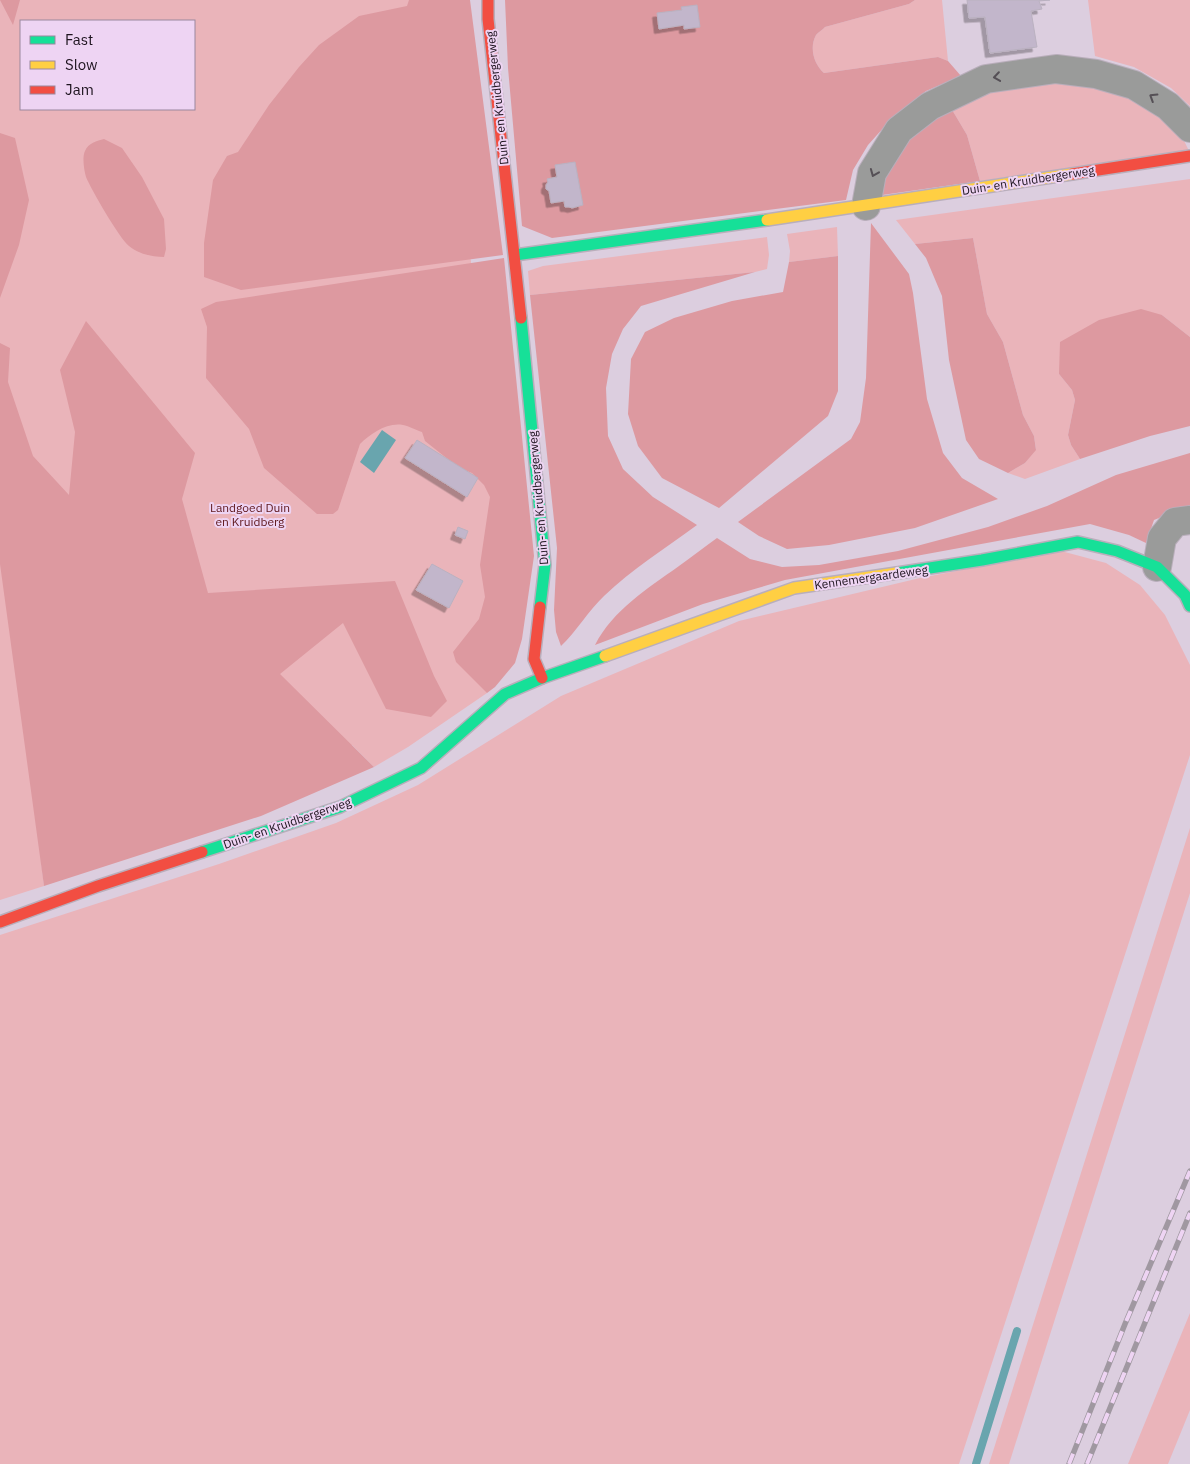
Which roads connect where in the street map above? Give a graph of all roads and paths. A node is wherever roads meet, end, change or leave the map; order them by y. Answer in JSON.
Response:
{"nodes":[{"id":1,"x":488,"y":0,"type":"edge"},
{"id":2,"x":1190,"y":128,"type":"edge"},
{"id":3,"x":1190,"y":156,"type":"edge"},
{"id":4,"x":866,"y":206,"type":"junction"},
{"id":5,"x":514,"y":255,"type":"junction"},
{"id":6,"x":1190,"y":520,"type":"edge"},
{"id":7,"x":1157,"y":567,"type":"junction"},
{"id":8,"x":1190,"y":606,"type":"edge"},
{"id":9,"x":542,"y":678,"type":"junction"},
{"id":10,"x":0,"y":922,"type":"edge"}],
"edges":[{"from":1,"to":5,"type":"street","name":"Duin- en Kruidbergerweg"},
{"from":2,"to":4,"type":"street","one_way":true},
{"from":3,"to":4,"type":"street","name":"Duin- en Kruidbergerweg"},
{"from":4,"to":5,"type":"street","name":"Duin- en Kruidbergerweg"},
{"from":5,"to":9,"type":"street","name":"Duin- en Kruidbergerweg"},
{"from":6,"to":7,"type":"street"},
{"from":7,"to":8,"type":"street","name":"Kennemergaardeweg"},
{"from":7,"to":9,"type":"street","name":"Kennemergaardeweg"},
{"from":9,"to":10,"type":"street","name":"Duin- en Kruidbergerweg"}]}
